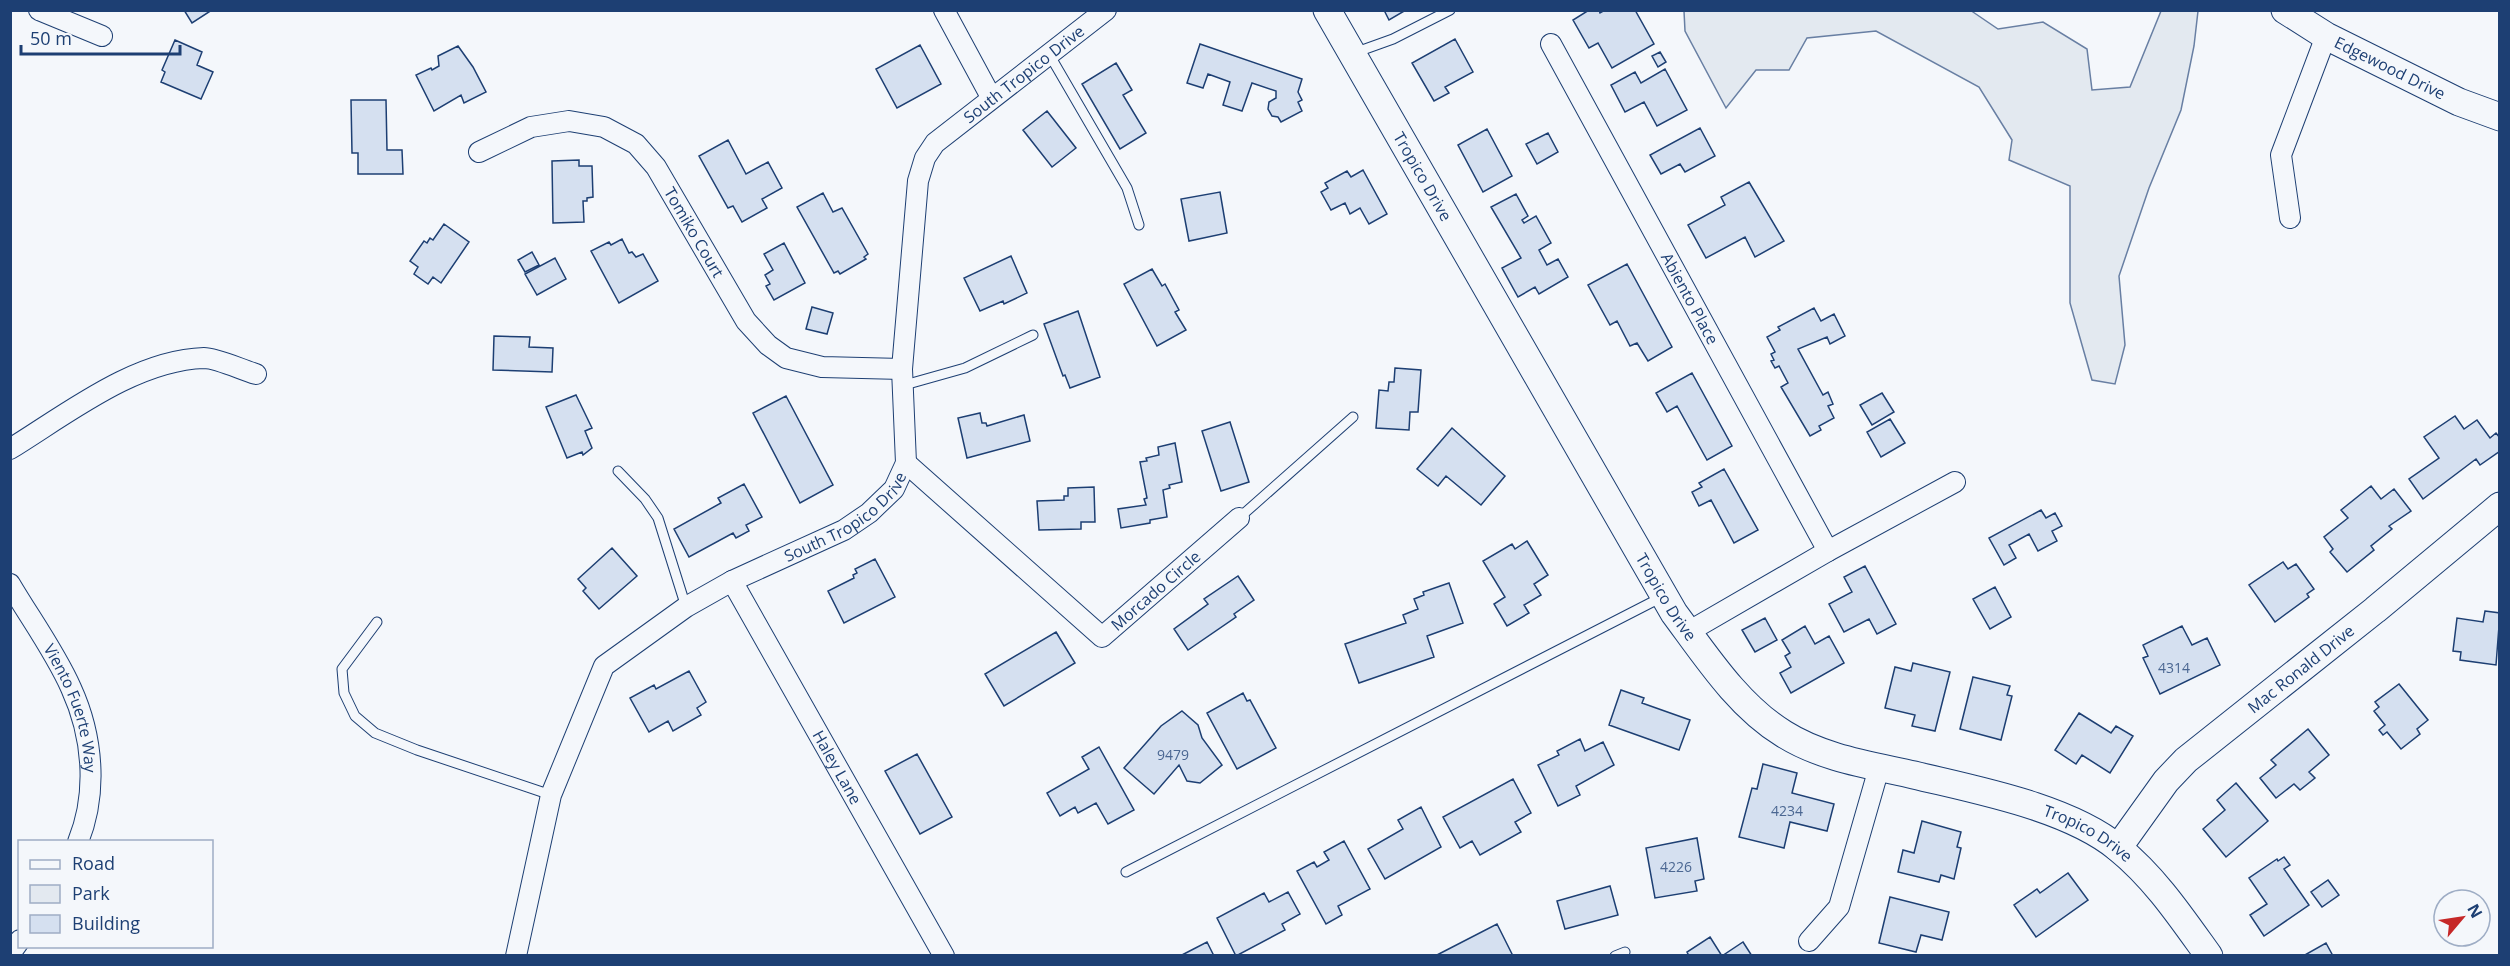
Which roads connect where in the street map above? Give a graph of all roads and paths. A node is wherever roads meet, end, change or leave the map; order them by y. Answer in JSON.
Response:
{"nodes":[{"id":1,"x":39,"y":10,"type":"edge"},
{"id":2,"x":944,"y":10,"type":"edge"},
{"id":3,"x":1106,"y":10,"type":"edge"},
{"id":4,"x":1327,"y":10,"type":"edge"},
{"id":5,"x":1450,"y":10,"type":"edge"},
{"id":6,"x":2285,"y":10,"type":"edge"},
{"id":7,"x":102,"y":36,"type":"dead end"},
{"id":8,"x":2326,"y":36,"type":"junction"},
{"id":9,"x":1551,"y":44,"type":"dead end"},
{"id":10,"x":1049,"y":54,"type":"junction"},
{"id":11,"x":1352,"y":54,"type":"junction"},
{"id":12,"x":991,"y":97,"type":"junction"},
{"id":13,"x":2499,"y":117,"type":"edge"},
{"id":14,"x":479,"y":152,"type":"dead end"},
{"id":15,"x":2290,"y":218,"type":"dead end"},
{"id":16,"x":1139,"y":225,"type":"dead end"},
{"id":17,"x":1033,"y":335,"type":"dead end"},
{"id":18,"x":256,"y":374,"type":"dead end"},
{"id":19,"x":902,"y":377,"type":"junction"},
{"id":20,"x":1353,"y":417,"type":"dead end"},
{"id":21,"x":10,"y":449,"type":"edge"},
{"id":22,"x":906,"y":463,"type":"junction"},
{"id":23,"x":618,"y":471,"type":"dead end"},
{"id":24,"x":1954,"y":482,"type":"dead end"},
{"id":25,"x":2499,"y":506,"type":"edge"},
{"id":26,"x":1239,"y":518,"type":"joint"},
{"id":27,"x":1828,"y":551,"type":"junction"},
{"id":28,"x":732,"y":581,"type":"junction"},
{"id":29,"x":10,"y":584,"type":"edge"},
{"id":30,"x":1664,"y":596,"type":"junction"},
{"id":31,"x":686,"y":607,"type":"junction"},
{"id":32,"x":377,"y":622,"type":"dead end"},
{"id":33,"x":1689,"y":632,"type":"junction"},
{"id":34,"x":1879,"y":768,"type":"junction"},
{"id":35,"x":550,"y":795,"type":"junction"},
{"id":36,"x":79,"y":840,"type":"edge"},
{"id":37,"x":2118,"y":848,"type":"junction"},
{"id":38,"x":1126,"y":872,"type":"dead end"},
{"id":39,"x":1809,"y":941,"type":"dead end"},
{"id":40,"x":1625,"y":952,"type":"dead end"},
{"id":41,"x":516,"y":956,"type":"edge"},
{"id":42,"x":944,"y":956,"type":"edge"},
{"id":43,"x":1615,"y":956,"type":"edge"},
{"id":44,"x":2209,"y":956,"type":"edge"}],
"edges":[{"from":1,"to":7,"type":"street"},
{"from":2,"to":12,"type":"street"},
{"from":3,"to":10,"type":"street","name":"South Tropico Drive"},
{"from":4,"to":11,"type":"street","name":"Tropico Drive"},
{"from":5,"to":11,"type":"lane"},
{"from":6,"to":8,"type":"street","name":"Edgewood Drive"},
{"from":8,"to":13,"type":"street","name":"Edgewood Drive"},
{"from":8,"to":15,"type":"street"},
{"from":9,"to":27,"type":"street","name":"Abiento Place"},
{"from":10,"to":12,"type":"street","name":"South Tropico Drive"},
{"from":10,"to":16,"type":"lane"},
{"from":11,"to":30,"type":"street","name":"Tropico Drive"},
{"from":12,"to":19,"type":"street","name":"South Tropico Drive"},
{"from":14,"to":19,"type":"street","name":"Tomiko Court"},
{"from":17,"to":19,"type":"lane"},
{"from":18,"to":21,"type":"street"},
{"from":19,"to":22,"type":"street","name":"South Tropico Drive"},
{"from":20,"to":26,"type":"lane","name":"Morcado Circle"},
{"from":22,"to":26,"type":"street","name":"Morcado Circle"},
{"from":22,"to":28,"type":"street","name":"South Tropico Drive"},
{"from":23,"to":31,"type":"lane"},
{"from":24,"to":27,"type":"street"},
{"from":25,"to":37,"type":"street","name":"Mac Ronald Drive"},
{"from":27,"to":33,"type":"street"},
{"from":28,"to":31,"type":"street","name":"South Tropico Drive"},
{"from":28,"to":42,"type":"street","name":"Haley Lane"},
{"from":29,"to":36,"type":"street","name":"Viento Fuerte Way"},
{"from":30,"to":33,"type":"street","name":"Tropico Drive"},
{"from":30,"to":38,"type":"lane"},
{"from":31,"to":35,"type":"street","name":"South Tropico Drive"},
{"from":32,"to":35,"type":"lane"},
{"from":33,"to":34,"type":"street","name":"Tropico Drive"},
{"from":34,"to":37,"type":"street","name":"Tropico Drive"},
{"from":34,"to":39,"type":"street"},
{"from":35,"to":41,"type":"street","name":"South Tropico Drive"},
{"from":37,"to":44,"type":"street","name":"Tropico Drive"},
{"from":40,"to":43,"type":"lane"}]}
